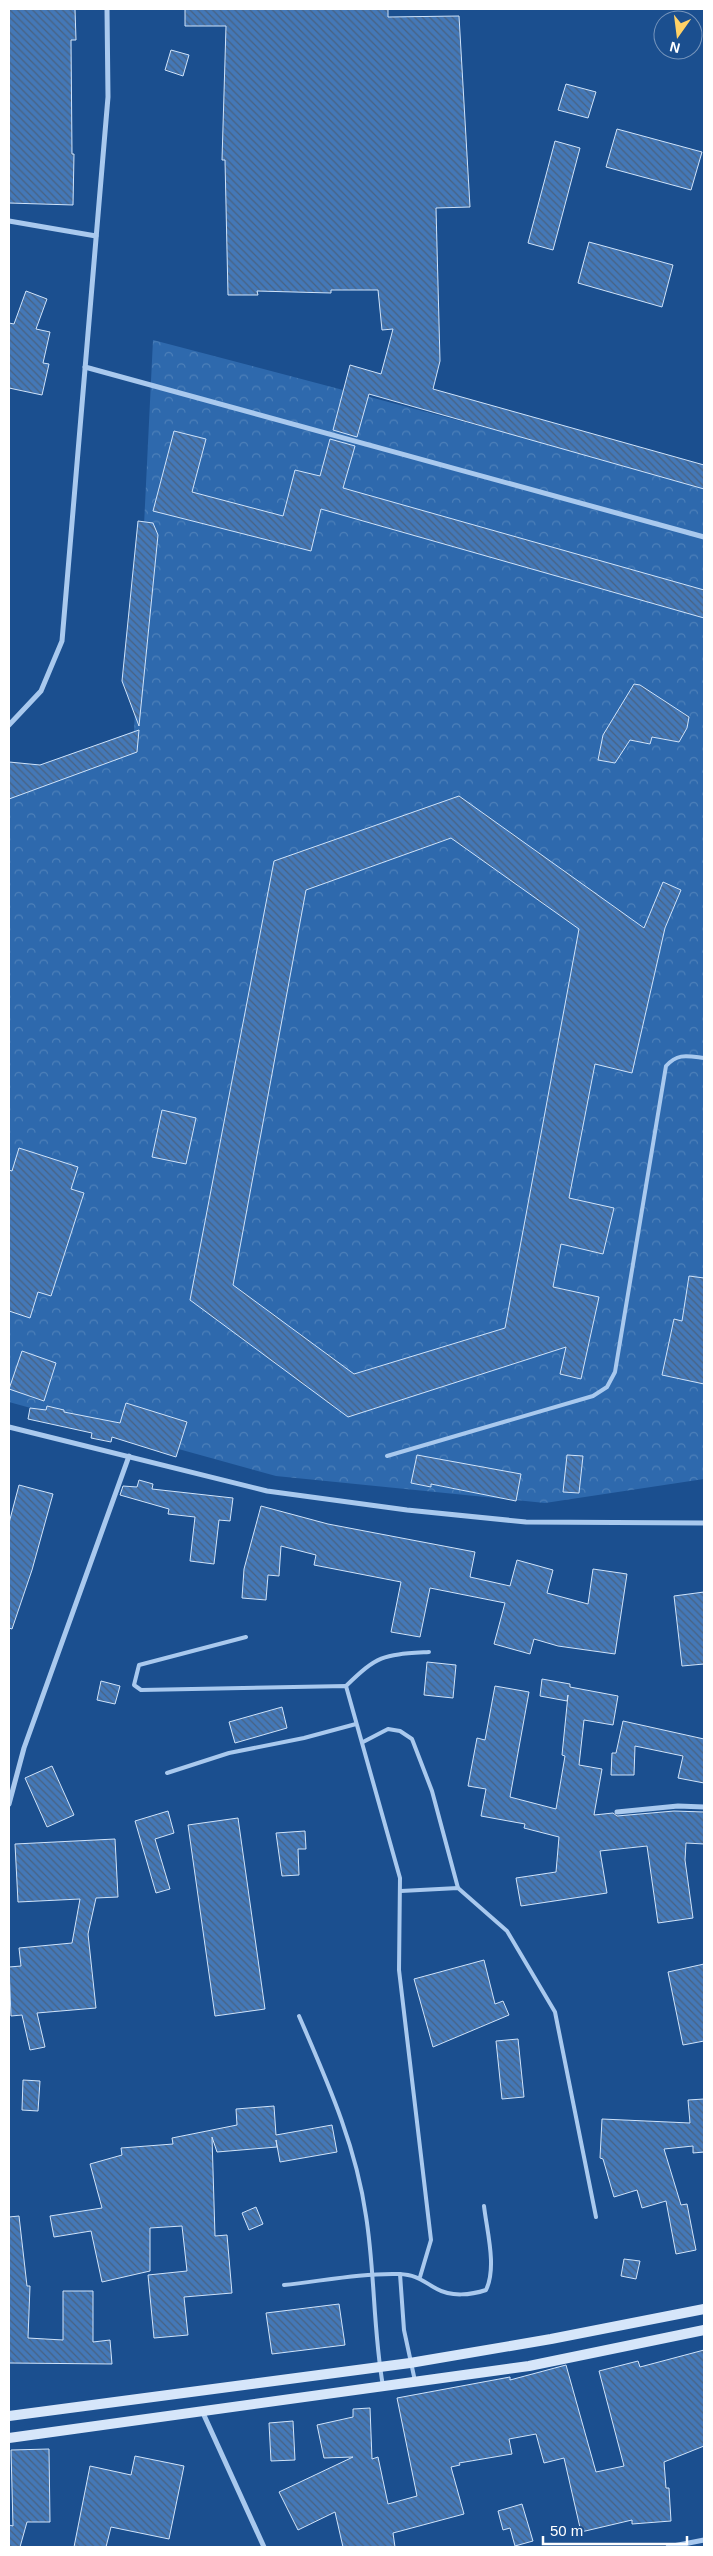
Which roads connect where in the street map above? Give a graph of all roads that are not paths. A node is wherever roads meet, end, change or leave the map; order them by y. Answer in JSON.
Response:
{"nodes":[{"id":1,"x":108,"y":9,"type":"edge"},
{"id":2,"x":9,"y":221,"type":"edge"},
{"id":3,"x":96,"y":236,"type":"junction"},
{"id":4,"x":85,"y":367,"type":"junction"},
{"id":5,"x":704,"y":537,"type":"edge"},
{"id":6,"x":9,"y":725,"type":"edge"},
{"id":7,"x":704,"y":1058,"type":"edge"},
{"id":8,"x":9,"y":1427,"type":"edge"},
{"id":9,"x":129,"y":1456,"type":"junction"},
{"id":10,"x":388,"y":1456,"type":"dead end"},
{"id":11,"x":704,"y":1523,"type":"edge"},
{"id":12,"x":246,"y":1637,"type":"dead end"},
{"id":13,"x":429,"y":1652,"type":"dead end"},
{"id":14,"x":346,"y":1686,"type":"junction"},
{"id":15,"x":356,"y":1724,"type":"junction"},
{"id":16,"x":363,"y":1742,"type":"junction"},
{"id":17,"x":167,"y":1773,"type":"dead end"},
{"id":18,"x":9,"y":1804,"type":"edge"},
{"id":19,"x":704,"y":1807,"type":"edge"},
{"id":20,"x":617,"y":1812,"type":"dead end"},
{"id":21,"x":458,"y":1888,"type":"junction"},
{"id":22,"x":401,"y":1891,"type":"junction"},
{"id":23,"x":299,"y":2016,"type":"dead end"},
{"id":24,"x":484,"y":2206,"type":"dead end"},
{"id":25,"x":596,"y":2217,"type":"dead end"},
{"id":26,"x":400,"y":2274,"type":"junction"},
{"id":27,"x":372,"y":2275,"type":"junction"},
{"id":28,"x":420,"y":2277,"type":"junction"},
{"id":29,"x":284,"y":2285,"type":"dead end"},
{"id":30,"x":704,"y":2309,"type":"edge"},
{"id":31,"x":704,"y":2330,"type":"edge"},
{"id":32,"x":410,"y":2363,"type":"junction"},
{"id":33,"x":379,"y":2368,"type":"junction"},
{"id":34,"x":415,"y":2383,"type":"junction"},
{"id":35,"x":383,"y":2387,"type":"junction"},
{"id":36,"x":204,"y":2413,"type":"junction"},
{"id":37,"x":9,"y":2416,"type":"edge"},
{"id":38,"x":9,"y":2438,"type":"edge"},
{"id":39,"x":704,"y":2540,"type":"edge"},
{"id":40,"x":264,"y":2547,"type":"edge"},
{"id":41,"x":668,"y":2547,"type":"edge"}],
"edges":[{"from":1,"to":3,"type":"street"},
{"from":2,"to":3,"type":"street"},
{"from":3,"to":4,"type":"street"},
{"from":4,"to":5,"type":"street"},
{"from":4,"to":6,"type":"street"},
{"from":7,"to":10,"type":"lane"},
{"from":8,"to":9,"type":"street"},
{"from":9,"to":11,"type":"street"},
{"from":9,"to":18,"type":"street"},
{"from":12,"to":14,"type":"lane"},
{"from":13,"to":14,"type":"lane"},
{"from":14,"to":15,"type":"lane"},
{"from":15,"to":16,"type":"lane"},
{"from":15,"to":17,"type":"lane"},
{"from":16,"to":21,"type":"lane"},
{"from":16,"to":22,"type":"lane"},
{"from":19,"to":20,"type":"street"},
{"from":21,"to":22,"type":"lane"},
{"from":21,"to":25,"type":"lane"},
{"from":22,"to":28,"type":"lane"},
{"from":23,"to":27,"type":"lane"},
{"from":24,"to":28,"type":"lane"},
{"from":26,"to":27,"type":"lane"},
{"from":26,"to":28,"type":"lane"},
{"from":26,"to":32,"type":"lane"},
{"from":27,"to":29,"type":"lane"},
{"from":27,"to":33,"type":"lane"},
{"from":30,"to":32,"type":"main road"},
{"from":31,"to":34,"type":"main road"},
{"from":32,"to":33,"type":"main road"},
{"from":32,"to":34,"type":"lane"},
{"from":33,"to":35,"type":"lane"},
{"from":33,"to":37,"type":"main road"},
{"from":34,"to":35,"type":"main road"},
{"from":35,"to":36,"type":"main road"},
{"from":36,"to":38,"type":"main road"},
{"from":36,"to":40,"type":"street"},
{"from":39,"to":41,"type":"street"}]}
